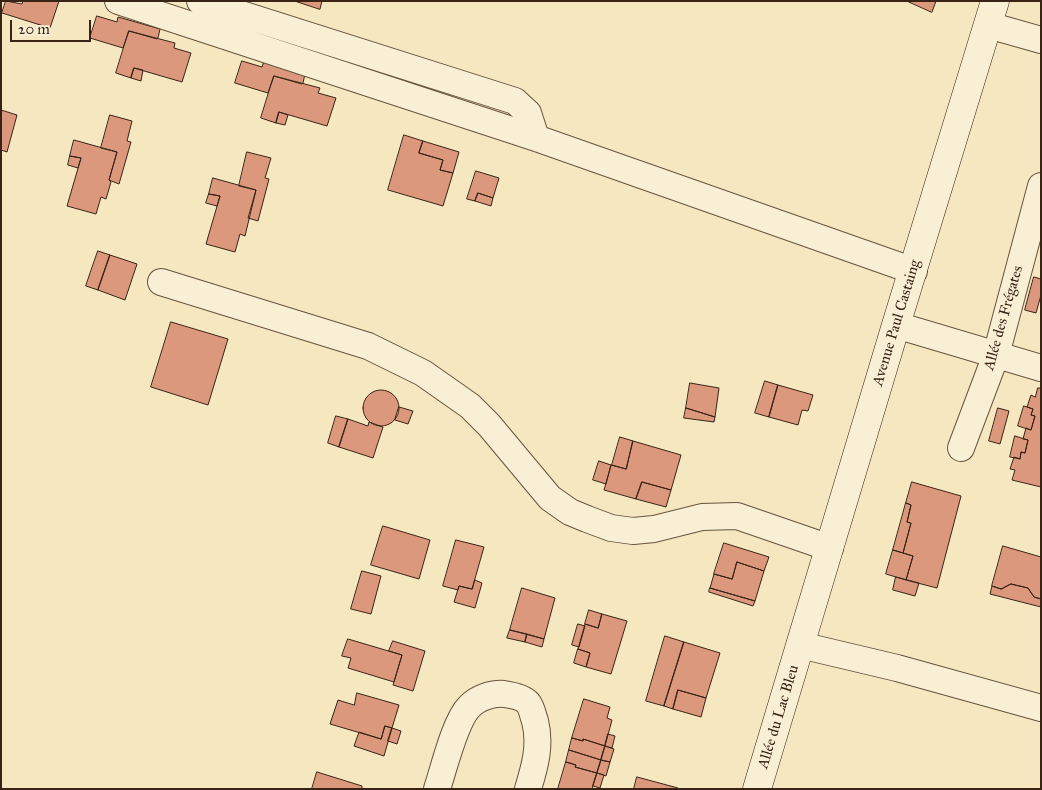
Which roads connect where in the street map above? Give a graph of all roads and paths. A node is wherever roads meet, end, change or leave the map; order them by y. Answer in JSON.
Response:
{"nodes":[{"id":1,"x":118,"y":1,"type":"edge"},
{"id":2,"x":209,"y":3,"type":"edge"},
{"id":3,"x":992,"y":13,"type":"edge"},
{"id":4,"x":1041,"y":40,"type":"edge"},
{"id":5,"x":536,"y":138,"type":"junction"},
{"id":6,"x":1041,"y":186,"type":"edge"},
{"id":7,"x":914,"y":271,"type":"junction"},
{"id":8,"x":161,"y":282,"type":"dead end"},
{"id":9,"x":896,"y":325,"type":"junction"},
{"id":10,"x":996,"y":355,"type":"junction"},
{"id":11,"x":1041,"y":368,"type":"edge"},
{"id":12,"x":961,"y":448,"type":"dead end"},
{"id":13,"x":830,"y":548,"type":"junction"},
{"id":14,"x":800,"y":645,"type":"junction"},
{"id":15,"x":1041,"y":708,"type":"edge"},
{"id":16,"x":438,"y":789,"type":"edge"},
{"id":17,"x":528,"y":789,"type":"edge"},
{"id":18,"x":757,"y":789,"type":"edge"}],
"edges":[{"from":1,"to":5,"type":"street"},
{"from":2,"to":5,"type":"street"},
{"from":3,"to":4,"type":"street"},
{"from":3,"to":7,"type":"street","name":"Avenue Paul Castaing"},
{"from":5,"to":7,"type":"street"},
{"from":6,"to":10,"type":"street","name":"Allée des Frégates"},
{"from":7,"to":9,"type":"street","name":"Avenue Paul Castaing"},
{"from":8,"to":13,"type":"street"},
{"from":9,"to":10,"type":"street"},
{"from":9,"to":13,"type":"street","name":"Avenue Paul Castaing"},
{"from":10,"to":11,"type":"street"},
{"from":10,"to":12,"type":"street","name":"Allée des Frégates"},
{"from":13,"to":14,"type":"street","name":"Avenue Paul Castaing"},
{"from":14,"to":15,"type":"street"},
{"from":14,"to":18,"type":"street","name":"Allée du Lac Bleu"},
{"from":16,"to":17,"type":"street"}]}
